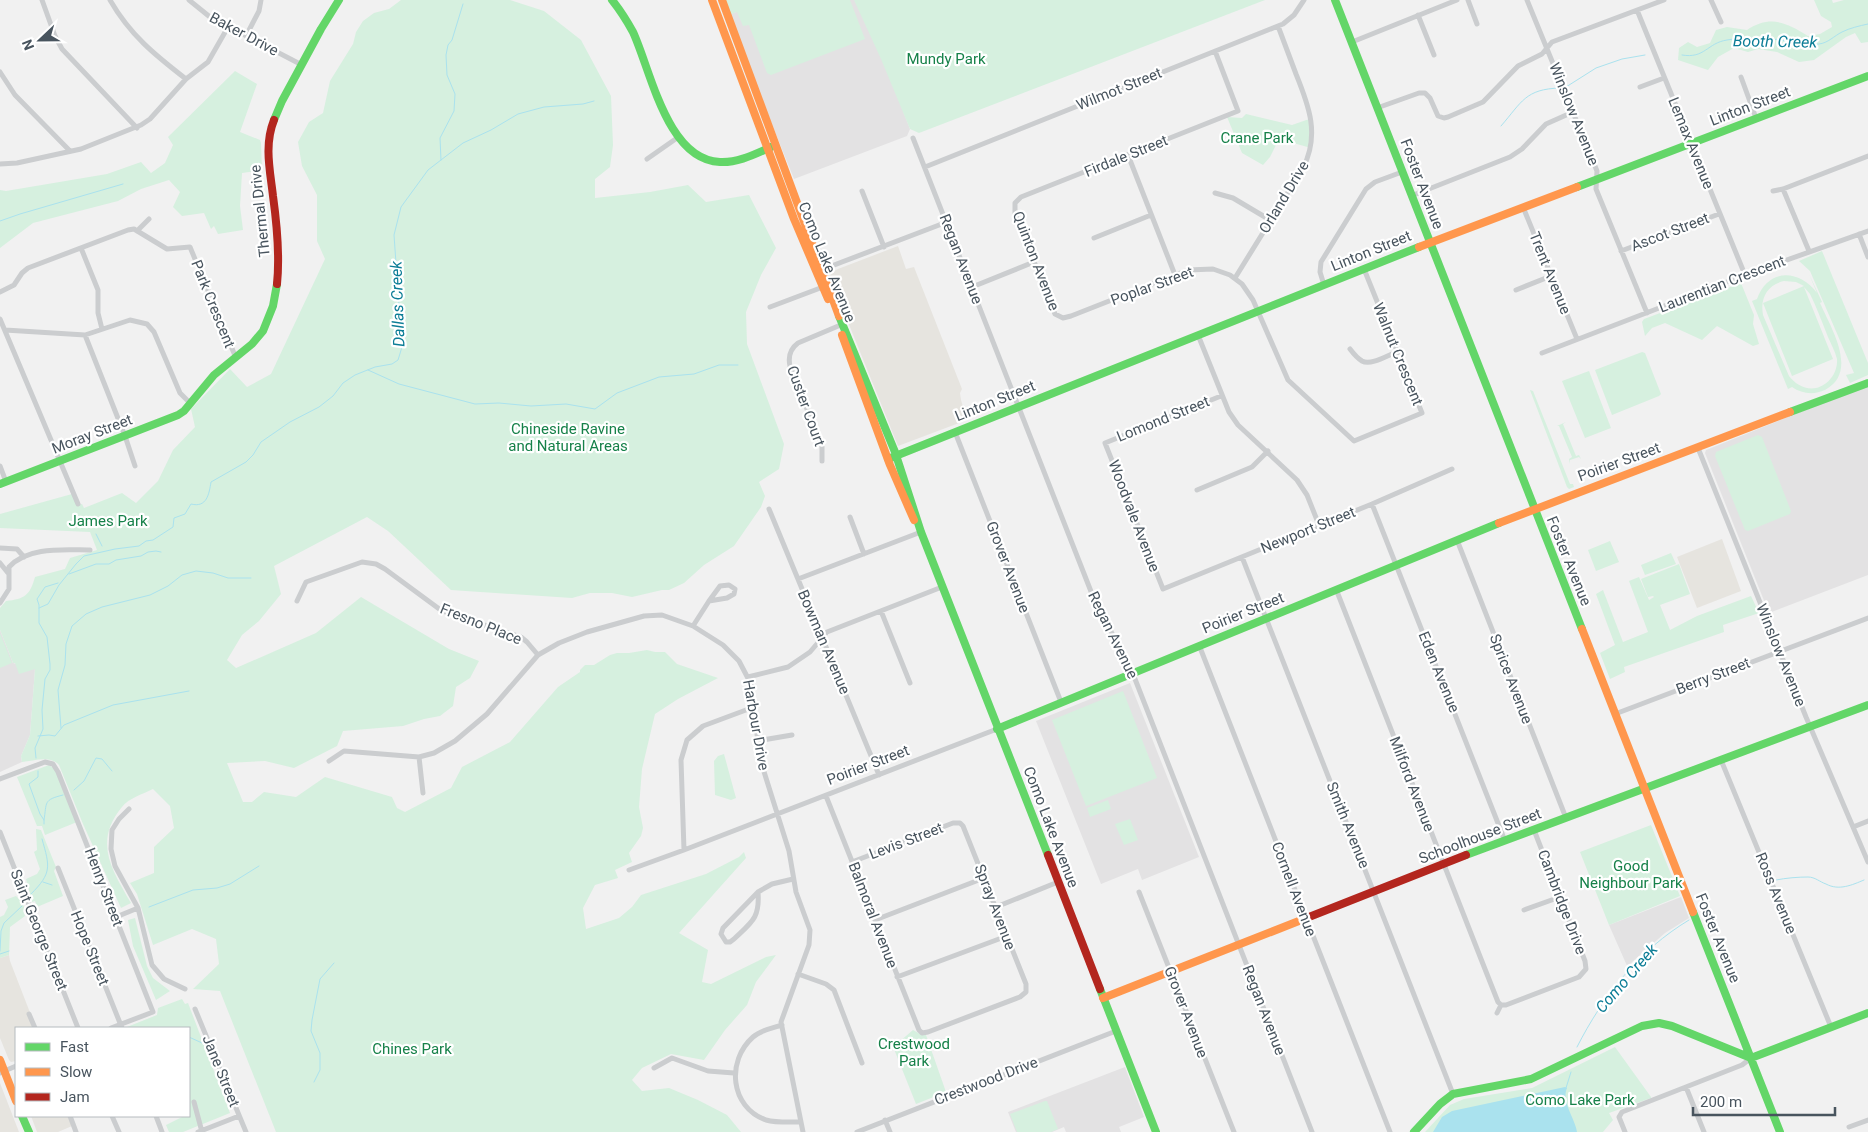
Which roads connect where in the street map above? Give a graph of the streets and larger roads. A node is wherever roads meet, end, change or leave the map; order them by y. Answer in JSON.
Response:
{"nodes":[{"id":1,"x":42,"y":0,"type":"edge"},
{"id":2,"x":110,"y":0,"type":"edge"},
{"id":3,"x":189,"y":0,"type":"edge"},
{"id":4,"x":261,"y":0,"type":"edge"},
{"id":5,"x":339,"y":0,"type":"edge"},
{"id":6,"x":612,"y":0,"type":"edge"},
{"id":7,"x":712,"y":0,"type":"edge"},
{"id":8,"x":722,"y":0,"type":"edge"},
{"id":9,"x":1304,"y":0,"type":"edge"},
{"id":10,"x":1335,"y":0,"type":"edge"},
{"id":11,"x":1457,"y":0,"type":"edge"},
{"id":12,"x":1468,"y":0,"type":"edge"},
{"id":13,"x":1527,"y":0,"type":"edge"},
{"id":14,"x":1664,"y":0,"type":"edge"},
{"id":15,"x":1711,"y":0,"type":"edge"},
{"id":16,"x":1637,"y":10,"type":"junction"},
{"id":17,"x":1418,"y":15,"type":"junction"},
{"id":18,"x":1721,"y":22,"type":"dead end"},
{"id":19,"x":1477,"y":24,"type":"dead end"},
{"id":20,"x":1278,"y":26,"type":"junction"},
{"id":21,"x":228,"y":27,"type":"junction"},
{"id":22,"x":246,"y":36,"type":"junction"},
{"id":23,"x":1352,"y":42,"type":"junction"},
{"id":24,"x":1547,"y":48,"type":"junction"},
{"id":25,"x":1215,"y":51,"type":"junction"},
{"id":26,"x":1434,"y":55,"type":"dead end"},
{"id":27,"x":302,"y":65,"type":"junction"},
{"id":28,"x":0,"y":72,"type":"edge"},
{"id":29,"x":1868,"y":76,"type":"edge"},
{"id":30,"x":1741,"y":77,"type":"dead end"},
{"id":31,"x":1664,"y":78,"type":"junction"},
{"id":32,"x":186,"y":79,"type":"junction"},
{"id":33,"x":1640,"y":87,"type":"dead end"},
{"id":34,"x":1377,"y":108,"type":"junction"},
{"id":35,"x":1573,"y":112,"type":"junction"},
{"id":36,"x":1756,"y":118,"type":"junction"},
{"id":37,"x":137,"y":128,"type":"junction"},
{"id":38,"x":677,"y":138,"type":"junction"},
{"id":39,"x":913,"y":138,"type":"dead end"},
{"id":40,"x":1690,"y":143,"type":"junction"},
{"id":41,"x":771,"y":147,"type":"junction"},
{"id":42,"x":70,"y":151,"type":"junction"},
{"id":43,"x":1128,"y":155,"type":"junction"},
{"id":44,"x":1868,"y":156,"type":"edge"},
{"id":45,"x":647,"y":159,"type":"dead end"},
{"id":46,"x":0,"y":164,"type":"edge"},
{"id":47,"x":925,"y":167,"type":"junction"},
{"id":48,"x":1402,"y":172,"type":"junction"},
{"id":49,"x":1596,"y":179,"type":"junction"},
{"id":50,"x":1783,"y":189,"type":"junction"},
{"id":51,"x":862,"y":191,"type":"dead end"},
{"id":52,"x":1773,"y":191,"type":"dead end"},
{"id":53,"x":1215,"y":193,"type":"dead end"},
{"id":54,"x":1411,"y":196,"type":"junction"},
{"id":55,"x":1014,"y":203,"type":"joint"},
{"id":56,"x":1523,"y":208,"type":"junction"},
{"id":57,"x":1719,"y":214,"type":"junction"},
{"id":58,"x":1151,"y":215,"type":"junction"},
{"id":59,"x":150,"y":219,"type":"dead end"},
{"id":60,"x":1270,"y":220,"type":"junction"},
{"id":61,"x":947,"y":222,"type":"junction"},
{"id":62,"x":137,"y":231,"type":"junction"},
{"id":63,"x":1868,"y":231,"type":"edge"},
{"id":64,"x":1859,"y":234,"type":"junction"},
{"id":65,"x":1094,"y":238,"type":"dead end"},
{"id":66,"x":1430,"y":243,"type":"junction"},
{"id":67,"x":884,"y":247,"type":"junction"},
{"id":68,"x":81,"y":248,"type":"junction"},
{"id":69,"x":1621,"y":251,"type":"junction"},
{"id":70,"x":1809,"y":251,"type":"junction"},
{"id":71,"x":1868,"y":257,"type":"edge"},
{"id":72,"x":1034,"y":262,"type":"junction"},
{"id":73,"x":1364,"y":269,"type":"junction"},
{"id":74,"x":820,"y":271,"type":"junction"},
{"id":75,"x":1174,"y":275,"type":"junction"},
{"id":76,"x":1745,"y":275,"type":"junction"},
{"id":77,"x":1551,"y":276,"type":"junction"},
{"id":78,"x":1235,"y":278,"type":"junction"},
{"id":79,"x":1324,"y":285,"type":"junction"},
{"id":80,"x":823,"y":287,"type":"junction"},
{"id":81,"x":972,"y":287,"type":"junction"},
{"id":82,"x":1516,"y":290,"type":"dead end"},
{"id":83,"x":0,"y":292,"type":"edge"},
{"id":84,"x":770,"y":307,"type":"dead end"},
{"id":85,"x":1258,"y":311,"type":"junction"},
{"id":86,"x":1647,"y":313,"type":"junction"},
{"id":87,"x":1060,"y":317,"type":"joint"},
{"id":88,"x":0,"y":319,"type":"edge"},
{"id":89,"x":841,"y":325,"type":"junction"},
{"id":90,"x":102,"y":329,"type":"junction"},
{"id":91,"x":5,"y":330,"type":"junction"},
{"id":92,"x":85,"y":335,"type":"junction"},
{"id":93,"x":1198,"y":335,"type":"junction"},
{"id":94,"x":1577,"y":339,"type":"junction"},
{"id":95,"x":1350,"y":349,"type":"dead end"},
{"id":96,"x":1397,"y":352,"type":"junction"},
{"id":97,"x":1542,"y":353,"type":"dead end"},
{"id":98,"x":236,"y":358,"type":"junction"},
{"id":99,"x":1868,"y":383,"type":"edge"},
{"id":100,"x":1221,"y":396,"type":"junction"},
{"id":101,"x":190,"y":403,"type":"junction"},
{"id":102,"x":1019,"y":406,"type":"junction"},
{"id":103,"x":955,"y":432,"type":"junction"},
{"id":104,"x":126,"y":436,"type":"junction"},
{"id":105,"x":1105,"y":443,"type":"joint"},
{"id":106,"x":1698,"y":448,"type":"junction"},
{"id":107,"x":1268,"y":451,"type":"junction"},
{"id":108,"x":891,"y":457,"type":"junction"},
{"id":109,"x":59,"y":461,"type":"junction"},
{"id":110,"x":822,"y":461,"type":"dead end"},
{"id":111,"x":0,"y":466,"type":"edge"},
{"id":112,"x":135,"y":466,"type":"dead end"},
{"id":113,"x":1452,"y":469,"type":"dead end"},
{"id":114,"x":3,"y":483,"type":"edge"},
{"id":115,"x":1197,"y":490,"type":"dead end"},
{"id":116,"x":78,"y":504,"type":"dead end"},
{"id":117,"x":1372,"y":504,"type":"junction"},
{"id":118,"x":769,"y":509,"type":"dead end"},
{"id":119,"x":1534,"y":509,"type":"junction"},
{"id":120,"x":850,"y":517,"type":"dead end"},
{"id":121,"x":1319,"y":525,"type":"junction"},
{"id":122,"x":921,"y":532,"type":"junction"},
{"id":123,"x":1456,"y":540,"type":"junction"},
{"id":124,"x":0,"y":548,"type":"edge"},
{"id":125,"x":90,"y":550,"type":"dead end"},
{"id":126,"x":864,"y":554,"type":"junction"},
{"id":127,"x":24,"y":557,"type":"junction"},
{"id":128,"x":1242,"y":557,"type":"junction"},
{"id":129,"x":0,"y":563,"type":"edge"},
{"id":130,"x":1397,"y":564,"type":"junction"},
{"id":131,"x":8,"y":574,"type":"junction"},
{"id":132,"x":798,"y":579,"type":"junction"},
{"id":133,"x":942,"y":587,"type":"junction"},
{"id":134,"x":1162,"y":589,"type":"joint"},
{"id":135,"x":1336,"y":589,"type":"junction"},
{"id":136,"x":297,"y":601,"type":"dead end"},
{"id":137,"x":708,"y":601,"type":"junction"},
{"id":138,"x":0,"y":604,"type":"edge"},
{"id":139,"x":881,"y":611,"type":"junction"},
{"id":140,"x":1266,"y":618,"type":"junction"},
{"id":141,"x":1868,"y":618,"type":"edge"},
{"id":142,"x":693,"y":626,"type":"junction"},
{"id":143,"x":822,"y":638,"type":"junction"},
{"id":144,"x":1199,"y":645,"type":"junction"},
{"id":145,"x":1780,"y":651,"type":"junction"},
{"id":146,"x":538,"y":655,"type":"junction"},
{"id":147,"x":1132,"y":673,"type":"junction"},
{"id":148,"x":748,"y":677,"type":"junction"},
{"id":149,"x":910,"y":683,"type":"dead end"},
{"id":150,"x":1061,"y":702,"type":"junction"},
{"id":151,"x":1868,"y":705,"type":"edge"},
{"id":152,"x":754,"y":707,"type":"junction"},
{"id":153,"x":1615,"y":714,"type":"junction"},
{"id":154,"x":1811,"y":726,"type":"junction"},
{"id":155,"x":997,"y":728,"type":"junction"},
{"id":156,"x":792,"y":735,"type":"dead end"},
{"id":157,"x":757,"y":741,"type":"junction"},
{"id":158,"x":419,"y":757,"type":"junction"},
{"id":159,"x":1720,"y":760,"type":"junction"},
{"id":160,"x":329,"y":761,"type":"dead end"},
{"id":161,"x":879,"y":774,"type":"junction"},
{"id":162,"x":0,"y":779,"type":"edge"},
{"id":163,"x":1643,"y":789,"type":"junction"},
{"id":164,"x":423,"y":793,"type":"dead end"},
{"id":165,"x":826,"y":796,"type":"junction"},
{"id":166,"x":129,"y":810,"type":"dead end"},
{"id":167,"x":776,"y":815,"type":"junction"},
{"id":168,"x":1566,"y":818,"type":"junction"},
{"id":169,"x":1868,"y":821,"type":"edge"},
{"id":170,"x":960,"y":823,"type":"joint"},
{"id":171,"x":1853,"y":827,"type":"junction"},
{"id":172,"x":1534,"y":830,"type":"junction"},
{"id":173,"x":0,"y":832,"type":"edge"},
{"id":174,"x":1506,"y":841,"type":"junction"},
{"id":175,"x":684,"y":850,"type":"junction"},
{"id":176,"x":852,"y":862,"type":"junction"},
{"id":177,"x":1868,"y":862,"type":"edge"},
{"id":178,"x":1444,"y":864,"type":"junction"},
{"id":179,"x":58,"y":868,"type":"dead end"},
{"id":180,"x":629,"y":870,"type":"dead end"},
{"id":181,"x":984,"y":878,"type":"junction"},
{"id":182,"x":793,"y":879,"type":"junction"},
{"id":183,"x":1058,"y":882,"type":"junction"},
{"id":184,"x":758,"y":892,"type":"junction"},
{"id":185,"x":1139,"y":892,"type":"dead end"},
{"id":186,"x":1374,"y":892,"type":"junction"},
{"id":187,"x":1560,"y":897,"type":"junction"},
{"id":188,"x":996,"y":907,"type":"junction"},
{"id":189,"x":138,"y":908,"type":"junction"},
{"id":190,"x":1524,"y":910,"type":"dead end"},
{"id":191,"x":116,"y":916,"type":"junction"},
{"id":192,"x":1306,"y":918,"type":"junction"},
{"id":193,"x":875,"y":920,"type":"junction"},
{"id":194,"x":1006,"y":936,"type":"junction"},
{"id":195,"x":1239,"y":944,"type":"junction"},
{"id":196,"x":1170,"y":972,"type":"junction"},
{"id":197,"x":798,"y":974,"type":"junction"},
{"id":198,"x":897,"y":978,"type":"junction"},
{"id":199,"x":185,"y":989,"type":"dead end"},
{"id":200,"x":1103,"y":998,"type":"junction"},
{"id":201,"x":1501,"y":1005,"type":"junction"},
{"id":202,"x":195,"y":1009,"type":"dead end"},
{"id":203,"x":1497,"y":1013,"type":"dead end"},
{"id":204,"x":1868,"y":1013,"type":"edge"},
{"id":205,"x":29,"y":1014,"type":"dead end"},
{"id":206,"x":782,"y":1025,"type":"junction"},
{"id":207,"x":121,"y":1026,"type":"edge"},
{"id":208,"x":35,"y":1027,"type":"edge"},
{"id":209,"x":78,"y":1027,"type":"edge"},
{"id":210,"x":1832,"y":1027,"type":"junction"},
{"id":211,"x":1116,"y":1031,"type":"junction"},
{"id":212,"x":922,"y":1033,"type":"joint"},
{"id":213,"x":1751,"y":1058,"type":"junction"},
{"id":214,"x":0,"y":1060,"type":"edge"},
{"id":215,"x":862,"y":1063,"type":"dead end"},
{"id":216,"x":15,"y":1066,"type":"edge"},
{"id":217,"x":654,"y":1068,"type":"dead end"},
{"id":218,"x":2,"y":1072,"type":"edge"},
{"id":219,"x":734,"y":1073,"type":"junction"},
{"id":220,"x":1686,"y":1087,"type":"junction"},
{"id":221,"x":1453,"y":1094,"type":"junction"},
{"id":222,"x":15,"y":1099,"type":"edge"},
{"id":223,"x":194,"y":1102,"type":"dead end"},
{"id":224,"x":240,"y":1116,"type":"junction"},
{"id":225,"x":22,"y":1117,"type":"edge"},
{"id":226,"x":70,"y":1117,"type":"edge"},
{"id":227,"x":112,"y":1117,"type":"edge"},
{"id":228,"x":156,"y":1117,"type":"edge"},
{"id":229,"x":886,"y":1120,"type":"junction"},
{"id":230,"x":1868,"y":1120,"type":"edge"},
{"id":231,"x":801,"y":1122,"type":"junction"},
{"id":232,"x":1848,"y":1127,"type":"dead end"},
{"id":233,"x":29,"y":1132,"type":"edge"},
{"id":234,"x":76,"y":1132,"type":"edge"},
{"id":235,"x":119,"y":1132,"type":"edge"},
{"id":236,"x":162,"y":1132,"type":"edge"},
{"id":237,"x":201,"y":1132,"type":"edge"},
{"id":238,"x":246,"y":1132,"type":"edge"},
{"id":239,"x":803,"y":1132,"type":"edge"},
{"id":240,"x":857,"y":1132,"type":"edge"},
{"id":241,"x":890,"y":1132,"type":"edge"},
{"id":242,"x":1156,"y":1132,"type":"edge"},
{"id":243,"x":1234,"y":1132,"type":"edge"},
{"id":244,"x":1312,"y":1132,"type":"edge"},
{"id":245,"x":1390,"y":1132,"type":"edge"},
{"id":246,"x":1414,"y":1132,"type":"edge"},
{"id":247,"x":1625,"y":1132,"type":"edge"},
{"id":248,"x":1704,"y":1132,"type":"edge"},
{"id":249,"x":1780,"y":1132,"type":"edge"}],
"edges":[{"from":1,"to":37,"type":"street"},
{"from":2,"to":32,"type":"street"},
{"from":3,"to":21,"type":"street","name":"Baker Drive"},
{"from":4,"to":22,"type":"street"},
{"from":5,"to":27,"type":"street","name":"Thermal Drive"},
{"from":6,"to":38,"type":"street"},
{"from":7,"to":41,"type":"street","name":"Como Lake Avenue"},
{"from":8,"to":41,"type":"street","name":"Como Lake Avenue"},
{"from":9,"to":20,"type":"street","name":"Wilmot Street"},
{"from":10,"to":23,"type":"street","name":"Foster Avenue"},
{"from":11,"to":17,"type":"street"},
{"from":12,"to":19,"type":"street"},
{"from":13,"to":24,"type":"street","name":"Winslow Avenue"},
{"from":14,"to":16,"type":"street"},
{"from":15,"to":18,"type":"street"},
{"from":16,"to":24,"type":"street"},
{"from":16,"to":31,"type":"street","name":"Lemax Avenue"},
{"from":17,"to":23,"type":"street"},
{"from":17,"to":26,"type":"street"},
{"from":20,"to":25,"type":"street","name":"Wilmot Street"},
{"from":20,"to":60,"type":"street","name":"Orland Drive"},
{"from":21,"to":22,"type":"street","name":"Baker Drive"},
{"from":21,"to":32,"type":"street"},
{"from":22,"to":27,"type":"street","name":"Baker Drive"},
{"from":23,"to":34,"type":"street","name":"Foster Avenue"},
{"from":24,"to":34,"type":"street"},
{"from":24,"to":35,"type":"street","name":"Winslow Avenue"},
{"from":25,"to":43,"type":"street","name":"Firdale Street"},
{"from":25,"to":47,"type":"street","name":"Wilmot Street"},
{"from":27,"to":98,"type":"street","name":"Thermal Drive"},
{"from":28,"to":42,"type":"street"},
{"from":29,"to":36,"type":"street","name":"Linton Street"},
{"from":30,"to":36,"type":"street"},
{"from":31,"to":33,"type":"street"},
{"from":31,"to":40,"type":"street","name":"Lemax Avenue"},
{"from":32,"to":37,"type":"street"},
{"from":34,"to":48,"type":"street","name":"Foster Avenue"},
{"from":35,"to":49,"type":"street","name":"Winslow Avenue"},
{"from":35,"to":54,"type":"street"},
{"from":36,"to":40,"type":"street","name":"Linton Street"},
{"from":37,"to":42,"type":"street"},
{"from":38,"to":41,"type":"street"},
{"from":38,"to":45,"type":"street"},
{"from":39,"to":47,"type":"street","name":"Regan Avenue"},
{"from":40,"to":49,"type":"street","name":"Linton Street"},
{"from":40,"to":57,"type":"street","name":"Lemax Avenue"},
{"from":41,"to":74,"type":"street","name":"Como Lake Avenue"},
{"from":42,"to":46,"type":"street"},
{"from":43,"to":55,"type":"street","name":"Firdale Street"},
{"from":43,"to":58,"type":"street"},
{"from":44,"to":50,"type":"street"},
{"from":47,"to":61,"type":"street","name":"Regan Avenue"},
{"from":48,"to":54,"type":"street","name":"Foster Avenue"},
{"from":48,"to":79,"type":"street"},
{"from":49,"to":56,"type":"street","name":"Linton Street"},
{"from":49,"to":69,"type":"street","name":"Winslow Avenue"},
{"from":50,"to":52,"type":"street"},
{"from":50,"to":70,"type":"street"},
{"from":51,"to":67,"type":"street"},
{"from":53,"to":60,"type":"street"},
{"from":54,"to":66,"type":"street","name":"Foster Avenue"},
{"from":55,"to":72,"type":"street","name":"Quinton Avenue"},
{"from":56,"to":66,"type":"street","name":"Linton Street"},
{"from":56,"to":77,"type":"street","name":"Trent Avenue"},
{"from":57,"to":69,"type":"street","name":"Ascot Street"},
{"from":57,"to":76,"type":"street","name":"Lemax Avenue"},
{"from":58,"to":65,"type":"street"},
{"from":58,"to":75,"type":"street"},
{"from":59,"to":62,"type":"street"},
{"from":60,"to":78,"type":"street","name":"Orland Drive"},
{"from":61,"to":67,"type":"street"},
{"from":61,"to":81,"type":"street","name":"Regan Avenue"},
{"from":62,"to":68,"type":"street"},
{"from":62,"to":98,"type":"street","name":"Park Crescent"},
{"from":63,"to":64,"type":"street","name":"Laurentian Crescent"},
{"from":64,"to":70,"type":"street","name":"Laurentian Crescent"},
{"from":64,"to":71,"type":"street"},
{"from":66,"to":73,"type":"street","name":"Linton Street"},
{"from":66,"to":119,"type":"street","name":"Foster Avenue"},
{"from":67,"to":74,"type":"street"},
{"from":68,"to":83,"type":"street"},
{"from":68,"to":90,"type":"street"},
{"from":69,"to":86,"type":"street","name":"Winslow Avenue"},
{"from":70,"to":76,"type":"street","name":"Laurentian Crescent"},
{"from":72,"to":81,"type":"street"},
{"from":72,"to":87,"type":"street","name":"Quinton Avenue"},
{"from":73,"to":79,"type":"street","name":"Linton Street"},
{"from":73,"to":96,"type":"street","name":"Walnut Crescent"},
{"from":74,"to":80,"type":"street","name":"Como Lake Avenue"},
{"from":74,"to":89,"type":"street","name":"Como Lake Avenue"},
{"from":75,"to":78,"type":"street","name":"Poplar Street"},
{"from":75,"to":87,"type":"street","name":"Poplar Street"},
{"from":76,"to":86,"type":"street","name":"Laurentian Crescent"},
{"from":77,"to":82,"type":"street"},
{"from":77,"to":94,"type":"street","name":"Trent Avenue"},
{"from":78,"to":85,"type":"street"},
{"from":79,"to":85,"type":"street","name":"Linton Street"},
{"from":80,"to":84,"type":"street"},
{"from":80,"to":89,"type":"street","name":"Como Lake Avenue"},
{"from":81,"to":102,"type":"street","name":"Regan Avenue"},
{"from":85,"to":93,"type":"street","name":"Linton Street"},
{"from":85,"to":96,"type":"street","name":"Walnut Crescent"},
{"from":86,"to":94,"type":"street","name":"Laurentian Crescent"},
{"from":88,"to":91,"type":"street"},
{"from":89,"to":108,"type":"street","name":"Como Lake Avenue"},
{"from":89,"to":110,"type":"street","name":"Custer Court"},
{"from":90,"to":92,"type":"street"},
{"from":90,"to":101,"type":"street"},
{"from":91,"to":92,"type":"street"},
{"from":91,"to":109,"type":"street"},
{"from":92,"to":104,"type":"street"},
{"from":93,"to":100,"type":"street"},
{"from":93,"to":102,"type":"street","name":"Linton Street"},
{"from":94,"to":97,"type":"street","name":"Laurentian Crescent"},
{"from":95,"to":96,"type":"street"},
{"from":98,"to":101,"type":"street","name":"Thermal Drive"},
{"from":99,"to":106,"type":"street","name":"Poirier Street"},
{"from":100,"to":105,"type":"street","name":"Lomond Street"},
{"from":100,"to":107,"type":"street"},
{"from":101,"to":104,"type":"street","name":"Moray Street"},
{"from":102,"to":103,"type":"street","name":"Linton Street"},
{"from":102,"to":147,"type":"street","name":"Regan Avenue"},
{"from":103,"to":108,"type":"street","name":"Linton Street"},
{"from":103,"to":150,"type":"street","name":"Grover Avenue"},
{"from":104,"to":109,"type":"street","name":"Moray Street"},
{"from":104,"to":112,"type":"street"},
{"from":105,"to":134,"type":"street","name":"Woodvale Avenue"},
{"from":106,"to":119,"type":"street","name":"Poirier Street"},
{"from":106,"to":145,"type":"street","name":"Winslow Avenue"},
{"from":107,"to":115,"type":"street"},
{"from":107,"to":121,"type":"street"},
{"from":108,"to":122,"type":"street","name":"Como Lake Avenue"},
{"from":109,"to":114,"type":"street","name":"Moray Street"},
{"from":109,"to":116,"type":"street"},
{"from":111,"to":114,"type":"street"},
{"from":113,"to":117,"type":"street","name":"Newport Street"},
{"from":117,"to":121,"type":"street","name":"Newport Street"},
{"from":117,"to":130,"type":"street","name":"Eden Avenue"},
{"from":118,"to":132,"type":"street","name":"Bowman Avenue"},
{"from":119,"to":123,"type":"street","name":"Poirier Street"},
{"from":119,"to":153,"type":"street","name":"Foster Avenue"},
{"from":120,"to":126,"type":"street"},
{"from":121,"to":128,"type":"street","name":"Newport Street"},
{"from":122,"to":126,"type":"street"},
{"from":122,"to":133,"type":"street","name":"Como Lake Avenue"},
{"from":123,"to":130,"type":"street","name":"Poirier Street"},
{"from":123,"to":168,"type":"street","name":"Sprice Avenue"},
{"from":124,"to":127,"type":"street"},
{"from":125,"to":127,"type":"street"},
{"from":126,"to":132,"type":"street"},
{"from":127,"to":131,"type":"street"},
{"from":128,"to":134,"type":"street","name":"Newport Street"},
{"from":128,"to":140,"type":"street","name":"Smith Avenue"},
{"from":129,"to":131,"type":"street"},
{"from":130,"to":135,"type":"street","name":"Poirier Street"},
{"from":130,"to":174,"type":"street","name":"Eden Avenue"},
{"from":131,"to":138,"type":"street"},
{"from":132,"to":143,"type":"street","name":"Bowman Avenue"},
{"from":133,"to":139,"type":"street"},
{"from":133,"to":155,"type":"street","name":"Como Lake Avenue"},
{"from":135,"to":140,"type":"street","name":"Poirier Street"},
{"from":135,"to":178,"type":"street","name":"Milford Avenue"},
{"from":136,"to":146,"type":"street","name":"Fresno Place"},
{"from":137,"to":137,"type":"street"},
{"from":137,"to":142,"type":"street"},
{"from":139,"to":143,"type":"street"},
{"from":139,"to":149,"type":"street"},
{"from":140,"to":144,"type":"street","name":"Poirier Street"},
{"from":140,"to":186,"type":"street","name":"Smith Avenue"},
{"from":141,"to":145,"type":"street","name":"Berry Street"},
{"from":142,"to":146,"type":"street","name":"Harbour Drive"},
{"from":142,"to":148,"type":"street","name":"Harbour Drive"},
{"from":143,"to":148,"type":"street"},
{"from":143,"to":161,"type":"street","name":"Bowman Avenue"},
{"from":144,"to":147,"type":"street","name":"Poirier Street"},
{"from":144,"to":192,"type":"street","name":"Cornell Avenue"},
{"from":145,"to":153,"type":"street","name":"Berry Street"},
{"from":145,"to":154,"type":"street","name":"Winslow Avenue"},
{"from":146,"to":158,"type":"street","name":"Harbour Drive"},
{"from":147,"to":150,"type":"street","name":"Poirier Street"},
{"from":147,"to":195,"type":"street","name":"Regan Avenue"},
{"from":148,"to":152,"type":"street","name":"Harbour Drive"},
{"from":150,"to":155,"type":"street","name":"Poirier Street"},
{"from":151,"to":154,"type":"street","name":"Schoolhouse Street"},
{"from":152,"to":157,"type":"street","name":"Harbour Drive"},
{"from":152,"to":175,"type":"street"},
{"from":153,"to":163,"type":"street","name":"Foster Avenue"},
{"from":154,"to":159,"type":"street","name":"Schoolhouse Street"},
{"from":154,"to":171,"type":"street","name":"Winslow Avenue"},
{"from":155,"to":161,"type":"street","name":"Poirier Street"},
{"from":155,"to":183,"type":"street","name":"Como Lake Avenue"},
{"from":156,"to":157,"type":"street"},
{"from":157,"to":167,"type":"street","name":"Harbour Drive"},
{"from":158,"to":160,"type":"street","name":"Harbour Drive"},
{"from":158,"to":164,"type":"street"},
{"from":159,"to":163,"type":"street","name":"Schoolhouse Street"},
{"from":159,"to":210,"type":"street","name":"Ross Avenue"},
{"from":161,"to":165,"type":"street","name":"Poirier Street"},
{"from":162,"to":191,"type":"street","name":"Henry Street"},
{"from":163,"to":168,"type":"street","name":"Schoolhouse Street"},
{"from":163,"to":213,"type":"street","name":"Foster Avenue"},
{"from":165,"to":167,"type":"street","name":"Poirier Street"},
{"from":165,"to":176,"type":"street","name":"Balmoral Avenue"},
{"from":166,"to":189,"type":"street"},
{"from":167,"to":175,"type":"street","name":"Poirier Street"},
{"from":167,"to":182,"type":"street","name":"Harbour Drive"},
{"from":168,"to":172,"type":"street","name":"Schoolhouse Street"},
{"from":169,"to":171,"type":"street"},
{"from":170,"to":176,"type":"street","name":"Levis Street"},
{"from":170,"to":181,"type":"street","name":"Spray Avenue"},
{"from":171,"to":177,"type":"street","name":"Winslow Avenue"},
{"from":172,"to":174,"type":"street","name":"Schoolhouse Street"},
{"from":172,"to":187,"type":"street","name":"Cambridge Drive"},
{"from":173,"to":209,"type":"street","name":"Saint George Street"},
{"from":174,"to":178,"type":"street","name":"Schoolhouse Street"},
{"from":175,"to":180,"type":"street","name":"Poirier Street"},
{"from":176,"to":193,"type":"street","name":"Balmoral Avenue"},
{"from":178,"to":186,"type":"street","name":"Schoolhouse Street"},
{"from":178,"to":201,"type":"street","name":"Milford Avenue"},
{"from":179,"to":207,"type":"street","name":"Hope Street"},
{"from":181,"to":188,"type":"street","name":"Spray Avenue"},
{"from":181,"to":193,"type":"street"},
{"from":182,"to":184,"type":"street"},
{"from":182,"to":197,"type":"street","name":"Harbour Drive"},
{"from":183,"to":188,"type":"street"},
{"from":183,"to":200,"type":"street","name":"Como Lake Avenue"},
{"from":184,"to":184,"type":"street"},
{"from":185,"to":196,"type":"street","name":"Grover Avenue"},
{"from":186,"to":192,"type":"street","name":"Schoolhouse Street"},
{"from":186,"to":221,"type":"street","name":"Smith Avenue"},
{"from":187,"to":190,"type":"street"},
{"from":187,"to":201,"type":"street","name":"Cambridge Drive"},
{"from":188,"to":194,"type":"street","name":"Spray Avenue"},
{"from":189,"to":191,"type":"street"},
{"from":189,"to":199,"type":"street"},
{"from":191,"to":207,"type":"street","name":"Henry Street"},
{"from":192,"to":195,"type":"street","name":"Schoolhouse Street"},
{"from":192,"to":245,"type":"street","name":"Cornell Avenue"},
{"from":193,"to":198,"type":"street","name":"Balmoral Avenue"},
{"from":194,"to":198,"type":"street"},
{"from":194,"to":212,"type":"street","name":"Spray Avenue"},
{"from":195,"to":196,"type":"street","name":"Schoolhouse Street"},
{"from":195,"to":244,"type":"street","name":"Regan Avenue"},
{"from":196,"to":200,"type":"street","name":"Schoolhouse Street"},
{"from":196,"to":243,"type":"street","name":"Grover Avenue"},
{"from":197,"to":206,"type":"street","name":"Harbour Drive"},
{"from":197,"to":215,"type":"street"},
{"from":198,"to":212,"type":"street","name":"Balmoral Avenue"},
{"from":200,"to":211,"type":"street","name":"Como Lake Avenue"},
{"from":201,"to":203,"type":"street"},
{"from":202,"to":224,"type":"street","name":"Jane Street"},
{"from":204,"to":210,"type":"street"},
{"from":205,"to":208,"type":"street"},
{"from":206,"to":219,"type":"street"},
{"from":206,"to":231,"type":"street","name":"Harbour Drive"},
{"from":210,"to":213,"type":"street"},
{"from":211,"to":229,"type":"street","name":"Crestwood Drive"},
{"from":211,"to":242,"type":"street","name":"Como Lake Avenue"},
{"from":213,"to":220,"type":"street"},
{"from":213,"to":221,"type":"street"},
{"from":213,"to":249,"type":"street","name":"Foster Avenue"},
{"from":214,"to":218,"type":"street"},
{"from":216,"to":218,"type":"street"},
{"from":217,"to":219,"type":"street"},
{"from":218,"to":222,"type":"street"},
{"from":219,"to":231,"type":"street"},
{"from":220,"to":247,"type":"street"},
{"from":220,"to":248,"type":"street"},
{"from":221,"to":246,"type":"street"},
{"from":223,"to":237,"type":"street"},
{"from":224,"to":237,"type":"street"},
{"from":224,"to":238,"type":"street","name":"Jane Street"},
{"from":225,"to":233,"type":"street"},
{"from":226,"to":234,"type":"street"},
{"from":227,"to":235,"type":"street"},
{"from":228,"to":236,"type":"street"},
{"from":229,"to":240,"type":"street","name":"Crestwood Drive"},
{"from":229,"to":241,"type":"street"},
{"from":230,"to":232,"type":"street"},
{"from":231,"to":239,"type":"street","name":"Harbour Drive"}]}
